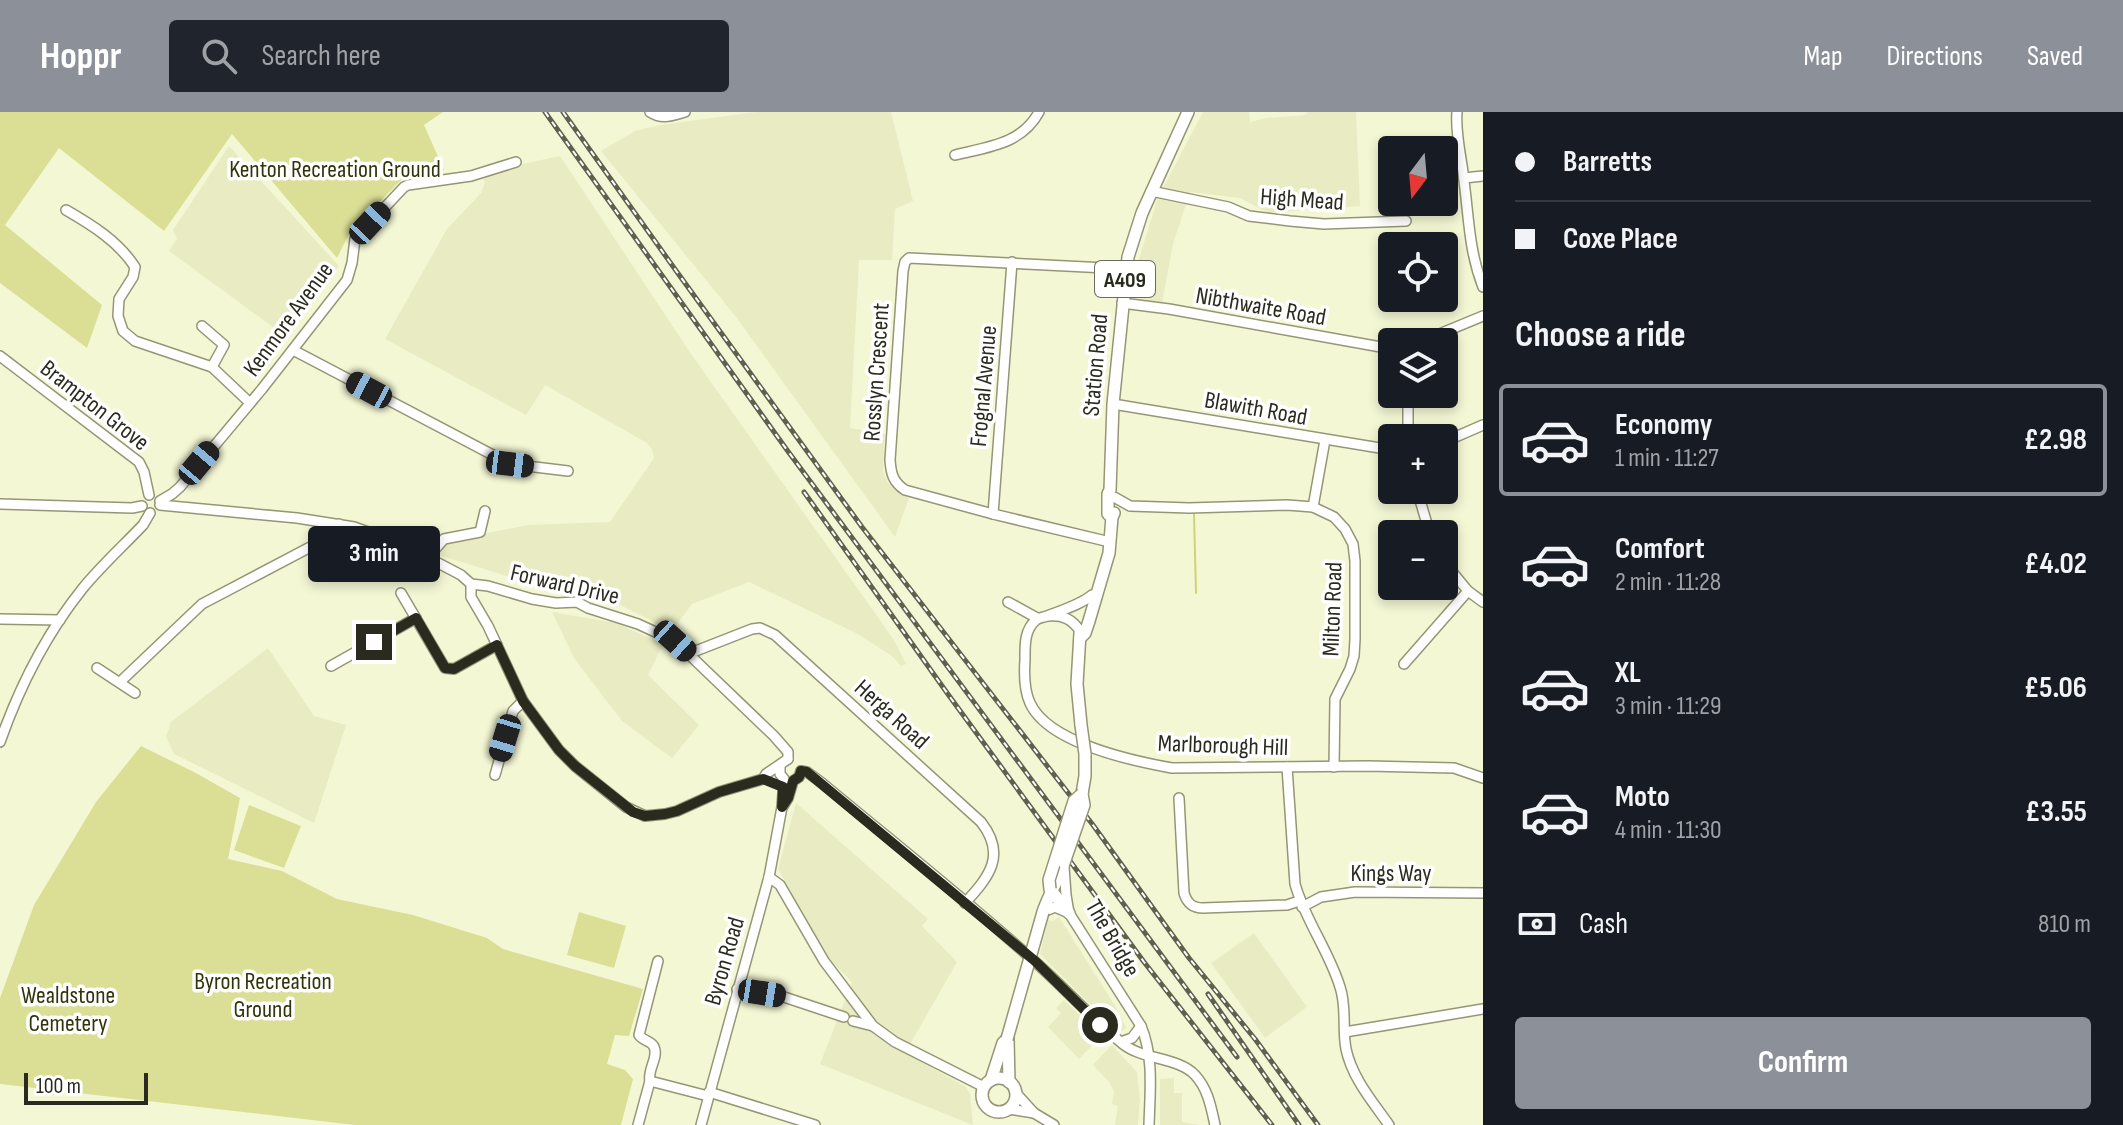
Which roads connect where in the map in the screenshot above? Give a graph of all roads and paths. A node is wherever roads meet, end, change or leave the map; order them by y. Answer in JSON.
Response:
{"nodes":[{"id":1,"x":685,"y":112,"type":"edge"},
{"id":2,"x":1039,"y":112,"type":"edge"},
{"id":3,"x":1188,"y":112,"type":"edge"},
{"id":4,"x":1457,"y":112,"type":"edge"},
{"id":5,"x":654,"y":114,"type":"edge"},
{"id":6,"x":955,"y":155,"type":"dead end"},
{"id":7,"x":516,"y":162,"type":"dead end"},
{"id":8,"x":1483,"y":176,"type":"edge"},
{"id":9,"x":1464,"y":178,"type":"junction"},
{"id":10,"x":1151,"y":191,"type":"junction"},
{"id":11,"x":66,"y":210,"type":"dead end"},
{"id":12,"x":1406,"y":221,"type":"dead end"},
{"id":13,"x":1012,"y":262,"type":"junction"},
{"id":14,"x":1126,"y":269,"type":"junction"},
{"id":15,"x":1483,"y":287,"type":"edge"},
{"id":16,"x":1122,"y":303,"type":"junction"},
{"id":17,"x":1483,"y":316,"type":"edge"},
{"id":18,"x":202,"y":326,"type":"dead end"},
{"id":19,"x":1454,"y":328,"type":"edge"},
{"id":20,"x":1378,"y":346,"type":"edge"},
{"id":21,"x":293,"y":350,"type":"junction"},
{"id":22,"x":0,"y":356,"type":"edge"},
{"id":23,"x":212,"y":367,"type":"junction"},
{"id":24,"x":250,"y":403,"type":"junction"},
{"id":25,"x":1113,"y":404,"type":"junction"},
{"id":26,"x":1483,"y":425,"type":"edge"},
{"id":27,"x":1458,"y":436,"type":"edge"},
{"id":28,"x":1325,"y":440,"type":"junction"},
{"id":29,"x":1378,"y":448,"type":"edge"},
{"id":30,"x":568,"y":471,"type":"dead end"},
{"id":31,"x":180,"y":487,"type":"junction"},
{"id":32,"x":1112,"y":494,"type":"junction"},
{"id":33,"x":149,"y":495,"type":"junction"},
{"id":34,"x":160,"y":503,"type":"junction"},
{"id":35,"x":0,"y":504,"type":"edge"},
{"id":36,"x":1130,"y":506,"type":"junction"},
{"id":37,"x":1313,"y":507,"type":"junction"},
{"id":38,"x":187,"y":508,"type":"junction"},
{"id":39,"x":146,"y":510,"type":"junction"},
{"id":40,"x":485,"y":511,"type":"dead end"},
{"id":41,"x":993,"y":514,"type":"junction"},
{"id":42,"x":1113,"y":515,"type":"junction"},
{"id":43,"x":339,"y":524,"type":"junction"},
{"id":44,"x":1110,"y":542,"type":"junction"},
{"id":45,"x":428,"y":557,"type":"junction"},
{"id":46,"x":1458,"y":579,"type":"edge"},
{"id":47,"x":1099,"y":583,"type":"junction"},
{"id":48,"x":471,"y":584,"type":"junction"},
{"id":49,"x":1468,"y":591,"type":"junction"},
{"id":50,"x":401,"y":593,"type":"dead end"},
{"id":51,"x":1092,"y":595,"type":"junction"},
{"id":52,"x":1008,"y":602,"type":"dead end"},
{"id":53,"x":1483,"y":602,"type":"edge"},
{"id":54,"x":1042,"y":617,"type":"junction"},
{"id":55,"x":416,"y":618,"type":"junction"},
{"id":56,"x":0,"y":619,"type":"edge"},
{"id":57,"x":60,"y":620,"type":"junction"},
{"id":58,"x":1080,"y":635,"type":"junction"},
{"id":59,"x":497,"y":645,"type":"junction"},
{"id":60,"x":688,"y":654,"type":"junction"},
{"id":61,"x":1404,"y":664,"type":"dead end"},
{"id":62,"x":331,"y":666,"type":"dead end"},
{"id":63,"x":97,"y":668,"type":"dead end"},
{"id":64,"x":120,"y":682,"type":"junction"},
{"id":65,"x":135,"y":693,"type":"dead end"},
{"id":66,"x":523,"y":701,"type":"junction"},
{"id":67,"x":2,"y":731,"type":"edge"},
{"id":68,"x":0,"y":742,"type":"edge"},
{"id":69,"x":788,"y":759,"type":"junction"},
{"id":70,"x":780,"y":766,"type":"junction"},
{"id":71,"x":1287,"y":767,"type":"junction"},
{"id":72,"x":1334,"y":767,"type":"junction"},
{"id":73,"x":801,"y":771,"type":"junction"},
{"id":74,"x":495,"y":775,"type":"dead end"},
{"id":75,"x":1483,"y":778,"type":"edge"},
{"id":76,"x":763,"y":779,"type":"junction"},
{"id":77,"x":787,"y":783,"type":"junction"},
{"id":78,"x":1082,"y":794,"type":"junction"},
{"id":79,"x":1179,"y":798,"type":"dead end"},
{"id":80,"x":1064,"y":863,"type":"junction"},
{"id":81,"x":769,"y":877,"type":"junction"},
{"id":82,"x":1050,"y":889,"type":"junction"},
{"id":83,"x":1483,"y":893,"type":"edge"},
{"id":84,"x":965,"y":903,"type":"junction"},
{"id":85,"x":1301,"y":904,"type":"junction"},
{"id":86,"x":1066,"y":908,"type":"junction"},
{"id":87,"x":1043,"y":912,"type":"junction"},
{"id":88,"x":658,"y":961,"type":"dead end"},
{"id":89,"x":737,"y":989,"type":"junction"},
{"id":90,"x":1483,"y":1009,"type":"edge"},
{"id":91,"x":873,"y":1026,"type":"junction"},
{"id":92,"x":1141,"y":1026,"type":"junction"},
{"id":93,"x":1345,"y":1032,"type":"junction"},
{"id":94,"x":1121,"y":1042,"type":"junction"},
{"id":95,"x":1005,"y":1052,"type":"junction"},
{"id":96,"x":1150,"y":1057,"type":"junction"},
{"id":97,"x":650,"y":1081,"type":"junction"},
{"id":98,"x":988,"y":1083,"type":"junction"},
{"id":99,"x":1012,"y":1087,"type":"junction"},
{"id":100,"x":709,"y":1094,"type":"junction"},
{"id":101,"x":1009,"y":1109,"type":"junction"},
{"id":102,"x":995,"y":1112,"type":"junction"},
{"id":103,"x":1034,"y":1113,"type":"junction"},
{"id":104,"x":638,"y":1125,"type":"edge"},
{"id":105,"x":701,"y":1125,"type":"edge"},
{"id":106,"x":815,"y":1125,"type":"edge"},
{"id":107,"x":992,"y":1125,"type":"edge"},
{"id":108,"x":1053,"y":1125,"type":"edge"},
{"id":109,"x":1149,"y":1125,"type":"edge"},
{"id":110,"x":1215,"y":1125,"type":"edge"},
{"id":111,"x":1389,"y":1125,"type":"edge"}],
"edges":[{"from":1,"to":5,"type":"street"},
{"from":2,"to":6,"type":"street"},
{"from":3,"to":10,"type":"main road","name":"Station Road","number":"A409"},
{"from":4,"to":9,"type":"street"},
{"from":7,"to":21,"type":"street","name":"Kenmore Avenue"},
{"from":8,"to":9,"type":"street"},
{"from":9,"to":15,"type":"street"},
{"from":10,"to":12,"type":"street","name":"High Mead"},
{"from":10,"to":14,"type":"main road","name":"Station Road","number":"A409"},
{"from":11,"to":23,"type":"street"},
{"from":13,"to":14,"type":"street","name":"Rosslyn Crescent"},
{"from":13,"to":41,"type":"street","name":"Frognal Avenue"},
{"from":13,"to":41,"type":"street","name":"Rosslyn Crescent"},
{"from":14,"to":16,"type":"main road","name":"Station Road","number":"A409"},
{"from":16,"to":20,"type":"street","name":"Nibthwaite Road"},
{"from":16,"to":25,"type":"main road","name":"Station Road","number":"A409"},
{"from":17,"to":19,"type":"street"},
{"from":18,"to":23,"type":"street"},
{"from":21,"to":24,"type":"street","name":"Kenmore Avenue"},
{"from":21,"to":30,"type":"street"},
{"from":22,"to":33,"type":"street","name":"Brampton Grove"},
{"from":23,"to":24,"type":"street"},
{"from":24,"to":31,"type":"street","name":"Kenmore Avenue"},
{"from":25,"to":28,"type":"street","name":"Blawith Road"},
{"from":25,"to":32,"type":"main road","name":"Station Road","number":"A409"},
{"from":26,"to":27,"type":"street"},
{"from":28,"to":29,"type":"street","name":"Blawith Road"},
{"from":28,"to":37,"type":"street"},
{"from":31,"to":34,"type":"street","name":"Kenmore Avenue"},
{"from":31,"to":38,"type":"street"},
{"from":32,"to":36,"type":"street"},
{"from":32,"to":42,"type":"main road","name":"Station Road","number":"A409"},
{"from":33,"to":34,"type":"street"},
{"from":33,"to":39,"type":"street"},
{"from":34,"to":38,"type":"street"},
{"from":34,"to":39,"type":"street"},
{"from":35,"to":39,"type":"street"},
{"from":36,"to":37,"type":"street"},
{"from":36,"to":42,"type":"street"},
{"from":37,"to":72,"type":"street","name":"Milton Road"},
{"from":38,"to":43,"type":"street"},
{"from":39,"to":57,"type":"street"},
{"from":40,"to":45,"type":"street"},
{"from":41,"to":44,"type":"street","name":"Rosslyn Crescent"},
{"from":42,"to":44,"type":"main road","name":"Station Road","number":"A409"},
{"from":43,"to":45,"type":"street"},
{"from":43,"to":64,"type":"street"},
{"from":44,"to":47,"type":"main road","name":"Station Road","number":"A409"},
{"from":45,"to":48,"type":"street"},
{"from":46,"to":49,"type":"street"},
{"from":47,"to":51,"type":"main road","name":"Station Road","number":"A409"},
{"from":47,"to":58,"type":"main road","name":"Station Road","number":"A409"},
{"from":48,"to":59,"type":"street"},
{"from":48,"to":60,"type":"street","name":"Forward Drive"},
{"from":49,"to":53,"type":"street"},
{"from":49,"to":61,"type":"street"},
{"from":50,"to":55,"type":"street"},
{"from":51,"to":54,"type":"street"},
{"from":51,"to":58,"type":"main road","name":"Station Road","number":"A409"},
{"from":52,"to":54,"type":"street"},
{"from":54,"to":58,"type":"street"},
{"from":54,"to":71,"type":"street","name":"Marlborough Hill"},
{"from":55,"to":59,"type":"street"},
{"from":55,"to":62,"type":"street"},
{"from":56,"to":57,"type":"street"},
{"from":57,"to":67,"type":"street"},
{"from":58,"to":78,"type":"main road","number":"A409","bridge":true},
{"from":59,"to":66,"type":"street"},
{"from":60,"to":69,"type":"street","name":"Forward Drive"},
{"from":60,"to":84,"type":"street","name":"Herga Road"},
{"from":63,"to":64,"type":"street"},
{"from":64,"to":65,"type":"street"},
{"from":66,"to":74,"type":"street"},
{"from":66,"to":76,"type":"street"},
{"from":67,"to":68,"type":"street"},
{"from":69,"to":70,"type":"street"},
{"from":69,"to":73,"type":"street"},
{"from":70,"to":76,"type":"street"},
{"from":70,"to":77,"type":"street"},
{"from":71,"to":72,"type":"street","name":"Marlborough Hill"},
{"from":71,"to":85,"type":"street"},
{"from":72,"to":75,"type":"street","name":"Marlborough Hill"},
{"from":73,"to":77,"type":"street"},
{"from":73,"to":84,"type":"street"},
{"from":76,"to":77,"type":"street"},
{"from":77,"to":81,"type":"street","name":"Byron Road"},
{"from":78,"to":80,"type":"main road","name":"The Bridge","number":"A409","bridge":true},
{"from":78,"to":82,"type":"main road","name":"The Bridge","number":"A409","bridge":true},
{"from":79,"to":85,"type":"street","name":"Kings Way"},
{"from":80,"to":82,"type":"main road","number":"A409"},
{"from":80,"to":86,"type":"street","name":"The Bridge"},
{"from":81,"to":89,"type":"street","name":"Byron Road"},
{"from":81,"to":91,"type":"street"},
{"from":82,"to":86,"type":"main road"},
{"from":82,"to":87,"type":"main road","number":"A409"},
{"from":83,"to":85,"type":"street","name":"Kings Way"},
{"from":84,"to":94,"type":"street"},
{"from":85,"to":93,"type":"street"},
{"from":86,"to":87,"type":"street"},
{"from":86,"to":92,"type":"street","name":"The Bridge"},
{"from":87,"to":95,"type":"main road","number":"A409","bridge":true},
{"from":88,"to":97,"type":"street"},
{"from":89,"to":91,"type":"street"},
{"from":89,"to":100,"type":"street","name":"Byron Road"},
{"from":90,"to":93,"type":"street"},
{"from":91,"to":98,"type":"street"},
{"from":92,"to":94,"type":"street"},
{"from":92,"to":96,"type":"street","name":"The Bridge"},
{"from":93,"to":111,"type":"street"},
{"from":94,"to":96,"type":"street"},
{"from":95,"to":98,"type":"main road","number":"A409"},
{"from":95,"to":99,"type":"main road","number":"A409"},
{"from":96,"to":109,"type":"street","name":"The Bridge"},
{"from":96,"to":110,"type":"street"},
{"from":97,"to":100,"type":"street"},
{"from":97,"to":104,"type":"street"},
{"from":98,"to":99,"type":"main road"},
{"from":98,"to":102,"type":"main road"},
{"from":99,"to":101,"type":"main road"},
{"from":99,"to":103,"type":"street"},
{"from":100,"to":105,"type":"street","name":"Byron Road"},
{"from":100,"to":106,"type":"street"},
{"from":101,"to":102,"type":"main road"},
{"from":101,"to":103,"type":"street"},
{"from":102,"to":107,"type":"main road"},
{"from":103,"to":108,"type":"street"}]}
